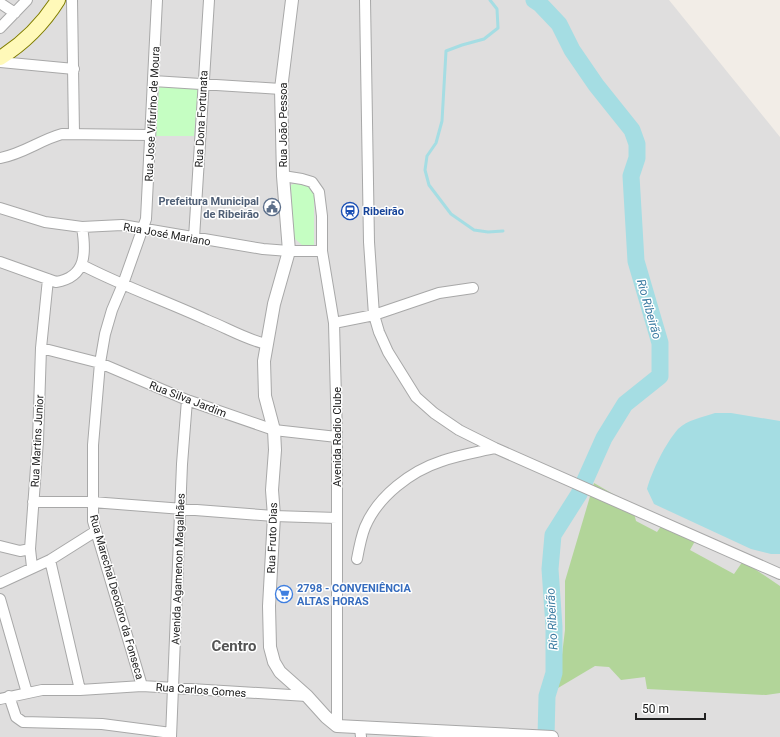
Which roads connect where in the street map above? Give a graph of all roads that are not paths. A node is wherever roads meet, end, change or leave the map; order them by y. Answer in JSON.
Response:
{"nodes":[{"id":1,"x":28,"y":0,"type":"edge"},
{"id":2,"x":58,"y":0,"type":"edge"},
{"id":3,"x":72,"y":0,"type":"edge"},
{"id":4,"x":157,"y":0,"type":"edge"},
{"id":5,"x":209,"y":0,"type":"edge"},
{"id":6,"x":292,"y":0,"type":"edge"},
{"id":7,"x":365,"y":0,"type":"edge"},
{"id":8,"x":0,"y":3,"type":"edge"},
{"id":9,"x":15,"y":13,"type":"junction"},
{"id":10,"x":0,"y":28,"type":"edge"},
{"id":11,"x":0,"y":58,"type":"edge"},
{"id":12,"x":0,"y":62,"type":"edge"},
{"id":13,"x":74,"y":69,"type":"junction"},
{"id":14,"x":154,"y":81,"type":"junction"},
{"id":15,"x":202,"y":84,"type":"junction"},
{"id":16,"x":281,"y":89,"type":"junction"},
{"id":17,"x":74,"y":133,"type":"junction"},
{"id":18,"x":150,"y":134,"type":"junction"},
{"id":19,"x":0,"y":158,"type":"edge"},
{"id":20,"x":283,"y":176,"type":"junction"},
{"id":21,"x":0,"y":208,"type":"edge"},
{"id":22,"x":82,"y":227,"type":"junction"},
{"id":23,"x":142,"y":228,"type":"junction"},
{"id":24,"x":194,"y":238,"type":"junction"},
{"id":25,"x":288,"y":251,"type":"junction"},
{"id":26,"x":322,"y":251,"type":"junction"},
{"id":27,"x":0,"y":262,"type":"edge"},
{"id":28,"x":82,"y":265,"type":"junction"},
{"id":29,"x":48,"y":279,"type":"junction"},
{"id":30,"x":123,"y":284,"type":"junction"},
{"id":31,"x":473,"y":288,"type":"dead end"},
{"id":32,"x":374,"y":315,"type":"junction"},
{"id":33,"x":334,"y":323,"type":"junction"},
{"id":34,"x":266,"y":344,"type":"junction"},
{"id":35,"x":41,"y":348,"type":"junction"},
{"id":36,"x":100,"y":363,"type":"junction"},
{"id":37,"x":187,"y":400,"type":"junction"},
{"id":38,"x":274,"y":430,"type":"junction"},
{"id":39,"x":337,"y":437,"type":"junction"},
{"id":40,"x":496,"y":448,"type":"junction"},
{"id":41,"x":33,"y":502,"type":"junction"},
{"id":42,"x":92,"y":502,"type":"junction"},
{"id":43,"x":180,"y":510,"type":"junction"},
{"id":44,"x":274,"y":516,"type":"junction"},
{"id":45,"x":337,"y":518,"type":"junction"},
{"id":46,"x":96,"y":531,"type":"junction"},
{"id":47,"x":0,"y":546,"type":"edge"},
{"id":48,"x":30,"y":549,"type":"junction"},
{"id":49,"x":357,"y":559,"type":"dead end"},
{"id":50,"x":50,"y":560,"type":"junction"},
{"id":51,"x":32,"y":567,"type":"junction"},
{"id":52,"x":780,"y":574,"type":"edge"},
{"id":53,"x":0,"y":583,"type":"edge"},
{"id":54,"x":0,"y":599,"type":"edge"},
{"id":55,"x":142,"y":686,"type":"junction"},
{"id":56,"x":173,"y":689,"type":"junction"},
{"id":57,"x":80,"y":690,"type":"junction"},
{"id":58,"x":27,"y":692,"type":"junction"},
{"id":59,"x":306,"y":696,"type":"junction"},
{"id":60,"x":5,"y":698,"type":"edge"},
{"id":61,"x":336,"y":732,"type":"edge"},
{"id":62,"x":361,"y":732,"type":"edge"},
{"id":63,"x":171,"y":735,"type":"edge"},
{"id":64,"x":515,"y":736,"type":"edge"},
{"id":65,"x":552,"y":737,"type":"edge"}],
"edges":[{"from":1,"to":9,"type":"street"},
{"from":2,"to":11,"type":"main road"},
{"from":3,"to":13,"type":"street"},
{"from":4,"to":14,"type":"street","name":"Rua Jose Vifurino de Moura"},
{"from":5,"to":15,"type":"street","name":"Rua Dona Fortunata"},
{"from":6,"to":16,"type":"street","name":"Rua João Pessoa"},
{"from":7,"to":32,"type":"street"},
{"from":8,"to":9,"type":"street"},
{"from":9,"to":10,"type":"street"},
{"from":12,"to":13,"type":"street"},
{"from":13,"to":17,"type":"street"},
{"from":14,"to":15,"type":"street"},
{"from":14,"to":18,"type":"street","name":"Rua Jose Vifurino de Moura"},
{"from":15,"to":16,"type":"street"},
{"from":15,"to":24,"type":"street","name":"Rua Dona Fortunata"},
{"from":16,"to":20,"type":"street","name":"Rua João Pessoa"},
{"from":17,"to":18,"type":"street"},
{"from":17,"to":19,"type":"street"},
{"from":18,"to":23,"type":"street","name":"Rua Jose Vifurino de Moura"},
{"from":20,"to":25,"type":"street","name":"Rua João Pessoa"},
{"from":20,"to":26,"type":"street","name":"Avenida Radio Clube"},
{"from":21,"to":22,"type":"street","name":"Rua José Mariano"},
{"from":22,"to":23,"type":"street","name":"Rua José Mariano"},
{"from":22,"to":28,"type":"street"},
{"from":23,"to":24,"type":"street","name":"Rua José Mariano"},
{"from":23,"to":30,"type":"street","name":"Rua Marechal Deodoro da Fonseca"},
{"from":24,"to":25,"type":"street","name":"Rua José Mariano"},
{"from":25,"to":26,"type":"street","name":"Rua José Mariano"},
{"from":25,"to":34,"type":"street","name":"Rua João Pessoa"},
{"from":26,"to":33,"type":"street","name":"Avenida Radio Clube"},
{"from":27,"to":29,"type":"street"},
{"from":28,"to":29,"type":"street"},
{"from":28,"to":30,"type":"street"},
{"from":29,"to":35,"type":"street","name":"Rua Martins Junior"},
{"from":30,"to":34,"type":"street"},
{"from":30,"to":36,"type":"street","name":"Rua Marechal Deodoro da Fonseca"},
{"from":31,"to":32,"type":"street"},
{"from":32,"to":33,"type":"street"},
{"from":32,"to":40,"type":"street"},
{"from":33,"to":39,"type":"street","name":"Avenida Radio Clube"},
{"from":34,"to":38,"type":"street","name":"Rua Fruto Dias"},
{"from":35,"to":36,"type":"street","name":"Rua Silva Jardim"},
{"from":35,"to":41,"type":"street","name":"Rua Martins Junior"},
{"from":36,"to":37,"type":"street","name":"Rua Silva Jardim"},
{"from":36,"to":42,"type":"street","name":"Rua Marechal Deodoro da Fonseca"},
{"from":37,"to":38,"type":"street","name":"Rua Silva Jardim"},
{"from":37,"to":43,"type":"street","name":"Avenida Agamenon Magalhães"},
{"from":38,"to":39,"type":"street","name":"Rua Silva Jardim"},
{"from":38,"to":44,"type":"street","name":"Rua Fruto Dias"},
{"from":39,"to":45,"type":"street","name":"Avenida Radio Clube"},
{"from":40,"to":49,"type":"street"},
{"from":40,"to":52,"type":"street"},
{"from":41,"to":42,"type":"street"},
{"from":41,"to":48,"type":"street","name":"Rua Martins Junior"},
{"from":42,"to":43,"type":"street"},
{"from":42,"to":46,"type":"street","name":"Rua Marechal Deodoro da Fonseca"},
{"from":43,"to":44,"type":"street"},
{"from":43,"to":56,"type":"street","name":"Avenida Agamenon Magalhães"},
{"from":44,"to":45,"type":"street"},
{"from":44,"to":59,"type":"street","name":"Rua Fruto Dias"},
{"from":45,"to":61,"type":"street","name":"Avenida Radio Clube"},
{"from":46,"to":50,"type":"street"},
{"from":46,"to":55,"type":"street","name":"Rua Marechal Deodoro da Fonseca"},
{"from":47,"to":48,"type":"street"},
{"from":48,"to":51,"type":"street","name":"Rua Martins Junior"},
{"from":50,"to":51,"type":"street"},
{"from":50,"to":57,"type":"street"},
{"from":51,"to":53,"type":"street"},
{"from":54,"to":58,"type":"street"},
{"from":55,"to":56,"type":"street","name":"Rua Carlos Gomes"},
{"from":55,"to":57,"type":"street","name":"Rua Carlos Gomes"},
{"from":56,"to":59,"type":"street","name":"Rua Carlos Gomes"},
{"from":56,"to":63,"type":"street","name":"Avenida Agamenon Magalhães"},
{"from":57,"to":58,"type":"street","name":"Rua Carlos Gomes"},
{"from":58,"to":60,"type":"street","name":"Rua Carlos Gomes"},
{"from":59,"to":61,"type":"street","name":"Rua Fruto Dias"},
{"from":60,"to":63,"type":"street"},
{"from":61,"to":62,"type":"street"},
{"from":62,"to":64,"type":"street"},
{"from":64,"to":65,"type":"street"}]}
